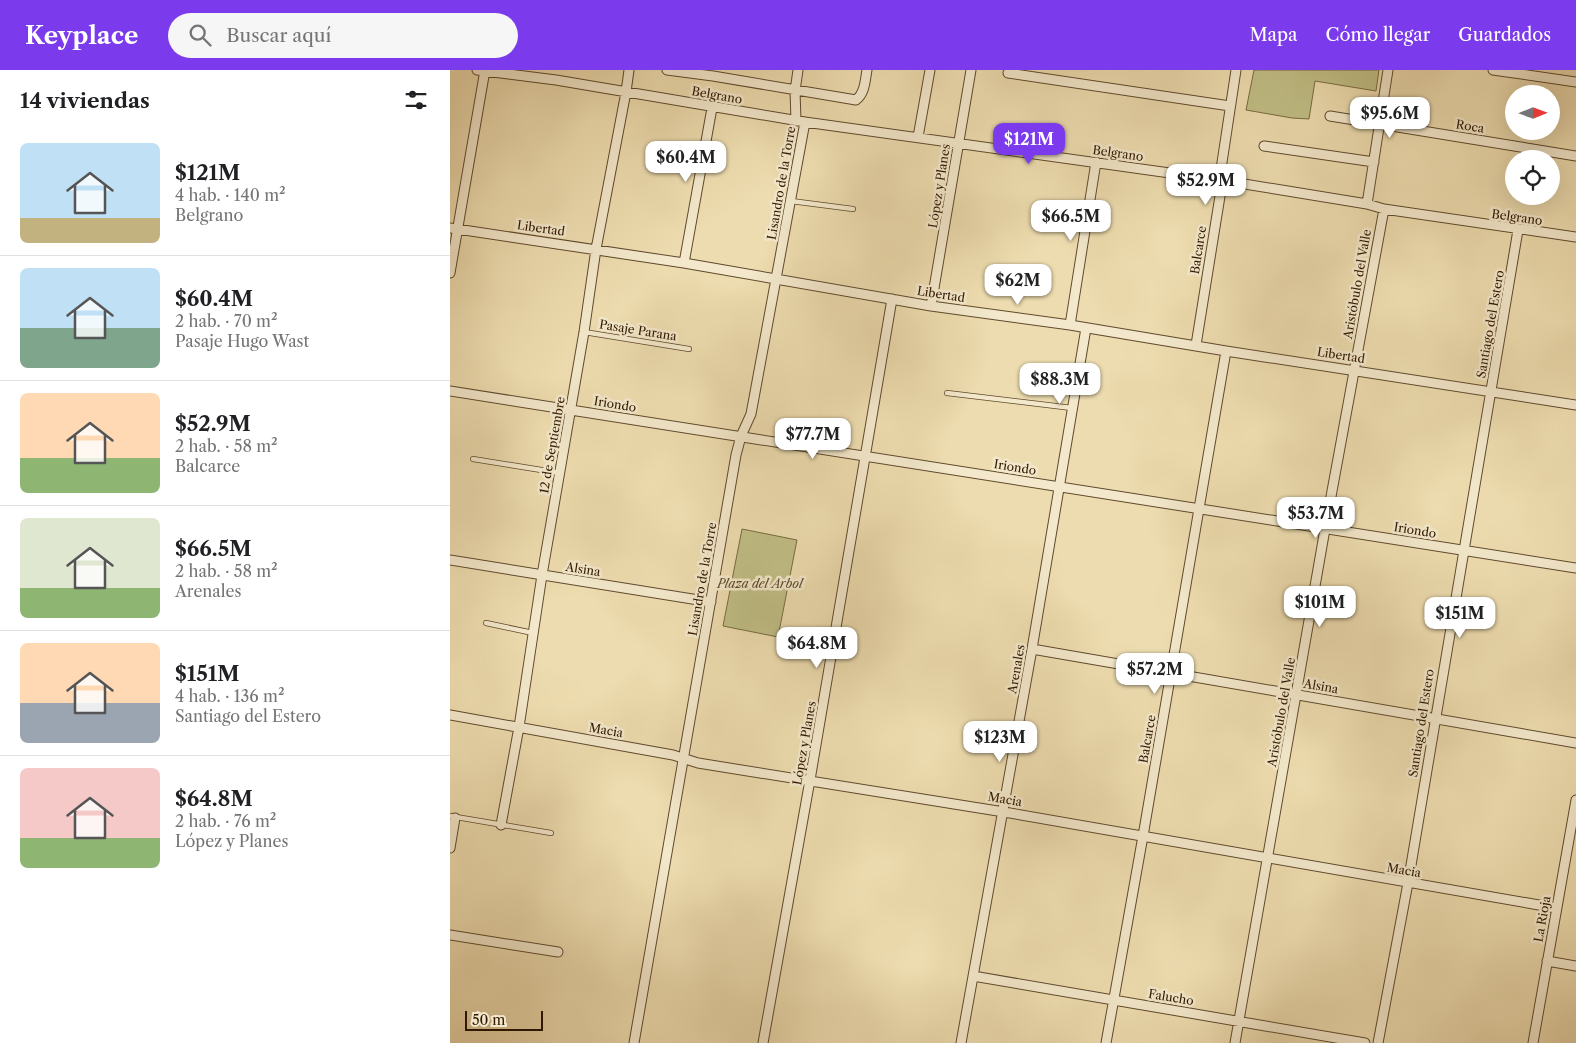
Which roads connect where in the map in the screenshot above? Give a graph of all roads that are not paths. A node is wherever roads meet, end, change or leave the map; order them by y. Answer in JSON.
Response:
{"nodes":[{"id":1,"x":483,"y":70,"type":"edge"},
{"id":2,"x":557,"y":70,"type":"edge"},
{"id":3,"x":629,"y":70,"type":"edge"},
{"id":4,"x":667,"y":70,"type":"edge"},
{"id":5,"x":798,"y":70,"type":"edge"},
{"id":6,"x":867,"y":70,"type":"edge"},
{"id":7,"x":930,"y":70,"type":"edge"},
{"id":8,"x":971,"y":70,"type":"edge"},
{"id":9,"x":1236,"y":70,"type":"edge"},
{"id":10,"x":1388,"y":70,"type":"edge"},
{"id":11,"x":1493,"y":70,"type":"edge"},
{"id":12,"x":1524,"y":72,"type":"edge"},
{"id":13,"x":714,"y":73,"type":"edge"},
{"id":14,"x":1008,"y":73,"type":"dead end"},
{"id":15,"x":556,"y":80,"type":"junction"},
{"id":16,"x":1576,"y":82,"type":"edge"},
{"id":17,"x":795,"y":91,"type":"junction"},
{"id":18,"x":626,"y":92,"type":"junction"},
{"id":19,"x":1230,"y":106,"type":"junction"},
{"id":20,"x":712,"y":108,"type":"junction"},
{"id":21,"x":1330,"y":116,"type":"dead end"},
{"id":22,"x":796,"y":120,"type":"junction"},
{"id":23,"x":805,"y":122,"type":"junction"},
{"id":24,"x":1380,"y":124,"type":"junction"},
{"id":25,"x":918,"y":137,"type":"junction"},
{"id":26,"x":958,"y":144,"type":"junction"},
{"id":27,"x":1264,"y":146,"type":"dead end"},
{"id":28,"x":1576,"y":156,"type":"edge"},
{"id":29,"x":1096,"y":162,"type":"junction"},
{"id":30,"x":1374,"y":162,"type":"junction"},
{"id":31,"x":1220,"y":180,"type":"junction"},
{"id":32,"x":791,"y":201,"type":"junction"},
{"id":33,"x":1367,"y":204,"type":"junction"},
{"id":34,"x":854,"y":209,"type":"dead end"},
{"id":35,"x":1384,"y":209,"type":"junction"},
{"id":36,"x":453,"y":229,"type":"edge"},
{"id":37,"x":1518,"y":230,"type":"junction"},
{"id":38,"x":1576,"y":237,"type":"edge"},
{"id":39,"x":596,"y":249,"type":"junction"},
{"id":40,"x":684,"y":262,"type":"junction"},
{"id":41,"x":450,"y":273,"type":"edge"},
{"id":42,"x":776,"y":278,"type":"junction"},
{"id":43,"x":892,"y":299,"type":"junction"},
{"id":44,"x":931,"y":306,"type":"junction"},
{"id":45,"x":1070,"y":325,"type":"junction"},
{"id":46,"x":1086,"y":328,"type":"junction"},
{"id":47,"x":584,"y":332,"type":"junction"},
{"id":48,"x":1196,"y":345,"type":"junction"},
{"id":49,"x":689,"y":348,"type":"dead end"},
{"id":50,"x":1226,"y":351,"type":"junction"},
{"id":51,"x":1355,"y":370,"type":"junction"},
{"id":52,"x":450,"y":391,"type":"edge"},
{"id":53,"x":1491,"y":391,"type":"junction"},
{"id":54,"x":947,"y":393,"type":"dead end"},
{"id":55,"x":1576,"y":405,"type":"edge"},
{"id":56,"x":1072,"y":408,"type":"junction"},
{"id":57,"x":571,"y":410,"type":"junction"},
{"id":58,"x":742,"y":436,"type":"junction"},
{"id":59,"x":865,"y":456,"type":"junction"},
{"id":60,"x":473,"y":459,"type":"dead end"},
{"id":61,"x":560,"y":473,"type":"junction"},
{"id":62,"x":1060,"y":486,"type":"junction"},
{"id":63,"x":1200,"y":509,"type":"junction"},
{"id":64,"x":1325,"y":529,"type":"junction"},
{"id":65,"x":1464,"y":550,"type":"junction"},
{"id":66,"x":450,"y":560,"type":"edge"},
{"id":67,"x":1576,"y":568,"type":"edge"},
{"id":68,"x":542,"y":575,"type":"junction"},
{"id":69,"x":711,"y":602,"type":"junction"},
{"id":70,"x":486,"y":623,"type":"dead end"},
{"id":71,"x":533,"y":633,"type":"junction"},
{"id":72,"x":1032,"y":649,"type":"junction"},
{"id":73,"x":1170,"y":674,"type":"junction"},
{"id":74,"x":1296,"y":695,"type":"junction"},
{"id":75,"x":450,"y":716,"type":"edge"},
{"id":76,"x":1434,"y":719,"type":"junction"},
{"id":77,"x":520,"y":727,"type":"junction"},
{"id":78,"x":1576,"y":743,"type":"edge"},
{"id":79,"x":682,"y":758,"type":"junction"},
{"id":80,"x":810,"y":780,"type":"junction"},
{"id":81,"x":1576,"y":800,"type":"edge"},
{"id":82,"x":1004,"y":812,"type":"junction"},
{"id":83,"x":453,"y":817,"type":"edge"},
{"id":84,"x":501,"y":824,"type":"junction"},
{"id":85,"x":1574,"y":824,"type":"edge"},
{"id":86,"x":551,"y":833,"type":"dead end"},
{"id":87,"x":1143,"y":836,"type":"junction"},
{"id":88,"x":450,"y":848,"type":"edge"},
{"id":89,"x":1268,"y":858,"type":"junction"},
{"id":90,"x":1408,"y":883,"type":"junction"},
{"id":91,"x":1556,"y":908,"type":"junction"},
{"id":92,"x":450,"y":935,"type":"edge"},
{"id":93,"x":558,"y":952,"type":"dead end"},
{"id":94,"x":1547,"y":961,"type":"junction"},
{"id":95,"x":1576,"y":966,"type":"edge"},
{"id":96,"x":973,"y":976,"type":"junction"},
{"id":97,"x":1114,"y":1000,"type":"junction"},
{"id":98,"x":1239,"y":1020,"type":"junction"},
{"id":99,"x":634,"y":1043,"type":"edge"},
{"id":100,"x":763,"y":1043,"type":"edge"},
{"id":101,"x":961,"y":1043,"type":"edge"},
{"id":102,"x":1106,"y":1043,"type":"edge"},
{"id":103,"x":1235,"y":1043,"type":"edge"},
{"id":104,"x":1365,"y":1043,"type":"edge"},
{"id":105,"x":1378,"y":1043,"type":"edge"},
{"id":106,"x":1533,"y":1043,"type":"edge"}],
"edges":[{"from":1,"to":15,"type":"street","name":"Belgrano"},
{"from":1,"to":36,"type":"street"},
{"from":2,"to":15,"type":"street"},
{"from":3,"to":18,"type":"street","name":"12 de Septiembre"},
{"from":4,"to":13,"type":"street"},
{"from":5,"to":17,"type":"street","name":"Lisandro de la Torre"},
{"from":6,"to":17,"type":"street"},
{"from":7,"to":25,"type":"street"},
{"from":8,"to":26,"type":"street","name":"López y Planes"},
{"from":9,"to":19,"type":"street","name":"Balcarce"},
{"from":10,"to":24,"type":"street"},
{"from":11,"to":12,"type":"street"},
{"from":12,"to":16,"type":"street"},
{"from":13,"to":17,"type":"street"},
{"from":14,"to":19,"type":"street"},
{"from":15,"to":18,"type":"street","name":"Belgrano"},
{"from":17,"to":22,"type":"street","name":"Lisandro de la Torre"},
{"from":18,"to":20,"type":"street","name":"Belgrano"},
{"from":18,"to":39,"type":"street","name":"12 de Septiembre"},
{"from":19,"to":31,"type":"street","name":"Balcarce"},
{"from":20,"to":22,"type":"street","name":"Belgrano"},
{"from":20,"to":40,"type":"street"},
{"from":21,"to":24,"type":"street","name":"Roca"},
{"from":22,"to":23,"type":"street","name":"Belgrano"},
{"from":23,"to":25,"type":"street","name":"Belgrano"},
{"from":23,"to":32,"type":"street","name":"Lisandro de la Torre"},
{"from":24,"to":28,"type":"street","name":"Roca"},
{"from":24,"to":30,"type":"street"},
{"from":25,"to":26,"type":"street","name":"Belgrano"},
{"from":26,"to":29,"type":"street","name":"Belgrano"},
{"from":26,"to":44,"type":"street","name":"López y Planes"},
{"from":27,"to":30,"type":"street"},
{"from":29,"to":31,"type":"street","name":"Belgrano"},
{"from":29,"to":45,"type":"street"},
{"from":30,"to":33,"type":"street"},
{"from":31,"to":33,"type":"street","name":"Belgrano"},
{"from":31,"to":48,"type":"street","name":"Balcarce"},
{"from":32,"to":34,"type":"lane"},
{"from":32,"to":42,"type":"street","name":"Lisandro de la Torre"},
{"from":33,"to":35,"type":"street","name":"Belgrano"},
{"from":35,"to":37,"type":"street","name":"Belgrano"},
{"from":35,"to":51,"type":"street","name":"Aristóbulo del Valle"},
{"from":36,"to":39,"type":"street","name":"Libertad"},
{"from":36,"to":41,"type":"street"},
{"from":37,"to":38,"type":"street","name":"Belgrano"},
{"from":37,"to":53,"type":"street","name":"Santiago del Estero"},
{"from":39,"to":40,"type":"street","name":"Libertad"},
{"from":39,"to":47,"type":"street","name":"12 de Septiembre"},
{"from":40,"to":42,"type":"street","name":"Libertad"},
{"from":42,"to":43,"type":"street","name":"Libertad"},
{"from":42,"to":58,"type":"street","name":"Lisandro de la Torre"},
{"from":43,"to":44,"type":"street","name":"Libertad"},
{"from":43,"to":59,"type":"street","name":"López y Planes"},
{"from":44,"to":45,"type":"street","name":"Libertad"},
{"from":45,"to":46,"type":"street","name":"Libertad"},
{"from":46,"to":48,"type":"street","name":"Libertad"},
{"from":46,"to":56,"type":"street","name":"Arenales"},
{"from":47,"to":49,"type":"lane","name":"Pasaje Parana"},
{"from":47,"to":57,"type":"street","name":"12 de Septiembre"},
{"from":48,"to":50,"type":"street","name":"Libertad"},
{"from":50,"to":51,"type":"street","name":"Libertad"},
{"from":50,"to":63,"type":"street","name":"Balcarce"},
{"from":51,"to":53,"type":"street","name":"Libertad"},
{"from":51,"to":64,"type":"street","name":"Aristóbulo del Valle"},
{"from":52,"to":57,"type":"street","name":"Iriondo"},
{"from":53,"to":55,"type":"street","name":"Libertad"},
{"from":53,"to":65,"type":"street","name":"Santiago del Estero"},
{"from":54,"to":56,"type":"lane"},
{"from":56,"to":62,"type":"street","name":"Arenales"},
{"from":57,"to":58,"type":"street","name":"Iriondo"},
{"from":57,"to":61,"type":"street","name":"12 de Septiembre"},
{"from":58,"to":59,"type":"street","name":"Iriondo"},
{"from":58,"to":69,"type":"street","name":"Lisandro de la Torre"},
{"from":59,"to":62,"type":"street","name":"Iriondo"},
{"from":59,"to":80,"type":"street","name":"López y Planes"},
{"from":60,"to":61,"type":"lane"},
{"from":61,"to":68,"type":"street","name":"12 de Septiembre"},
{"from":62,"to":63,"type":"street","name":"Iriondo"},
{"from":62,"to":72,"type":"street","name":"Arenales"},
{"from":63,"to":64,"type":"street","name":"Iriondo"},
{"from":63,"to":73,"type":"street","name":"Balcarce"},
{"from":64,"to":65,"type":"street","name":"Iriondo"},
{"from":64,"to":74,"type":"street","name":"Aristóbulo del Valle"},
{"from":65,"to":67,"type":"street","name":"Iriondo"},
{"from":65,"to":76,"type":"street","name":"Santiago del Estero"},
{"from":66,"to":68,"type":"street","name":"Alsina"},
{"from":68,"to":69,"type":"street","name":"Alsina"},
{"from":68,"to":71,"type":"street","name":"12 de Septiembre"},
{"from":69,"to":79,"type":"street","name":"Lisandro de la Torre"},
{"from":70,"to":71,"type":"lane"},
{"from":71,"to":77,"type":"street","name":"12 de Septiembre"},
{"from":72,"to":73,"type":"street","name":"Alsina"},
{"from":72,"to":82,"type":"street","name":"Arenales"},
{"from":73,"to":74,"type":"street","name":"Alsina"},
{"from":73,"to":87,"type":"street","name":"Balcarce"},
{"from":74,"to":76,"type":"street","name":"Alsina"},
{"from":74,"to":89,"type":"street","name":"Aristóbulo del Valle"},
{"from":75,"to":77,"type":"street","name":"Macia"},
{"from":76,"to":78,"type":"street","name":"Alsina"},
{"from":76,"to":90,"type":"street","name":"Santiago del Estero"},
{"from":77,"to":79,"type":"street","name":"Macia"},
{"from":77,"to":84,"type":"street","name":"12 de Septiembre"},
{"from":79,"to":80,"type":"street","name":"Macia"},
{"from":79,"to":99,"type":"street","name":"Lisandro de la Torre"},
{"from":80,"to":82,"type":"street","name":"Macia"},
{"from":80,"to":100,"type":"street","name":"López y Planes"},
{"from":81,"to":85,"type":"street","name":"La Rioja"},
{"from":82,"to":87,"type":"street","name":"Macia"},
{"from":82,"to":96,"type":"street","name":"Arenales"},
{"from":83,"to":84,"type":"lane"},
{"from":83,"to":88,"type":"street"},
{"from":84,"to":86,"type":"lane"},
{"from":85,"to":91,"type":"street","name":"La Rioja"},
{"from":87,"to":89,"type":"street","name":"Macia"},
{"from":87,"to":97,"type":"street","name":"Balcarce"},
{"from":89,"to":90,"type":"street","name":"Macia"},
{"from":89,"to":98,"type":"street","name":"Aristóbulo del Valle"},
{"from":90,"to":91,"type":"street","name":"Macia"},
{"from":90,"to":105,"type":"street","name":"Santiago del Estero"},
{"from":91,"to":94,"type":"street","name":"La Rioja"},
{"from":92,"to":93,"type":"street"},
{"from":94,"to":95,"type":"street"},
{"from":94,"to":106,"type":"street","name":"La Rioja"},
{"from":96,"to":97,"type":"street","name":"Falucho"},
{"from":96,"to":101,"type":"street","name":"Arenales"},
{"from":97,"to":98,"type":"street","name":"Falucho"},
{"from":97,"to":102,"type":"street","name":"Balcarce"},
{"from":98,"to":103,"type":"street","name":"Aristóbulo del Valle"},
{"from":98,"to":104,"type":"street","name":"Falucho"}]}
